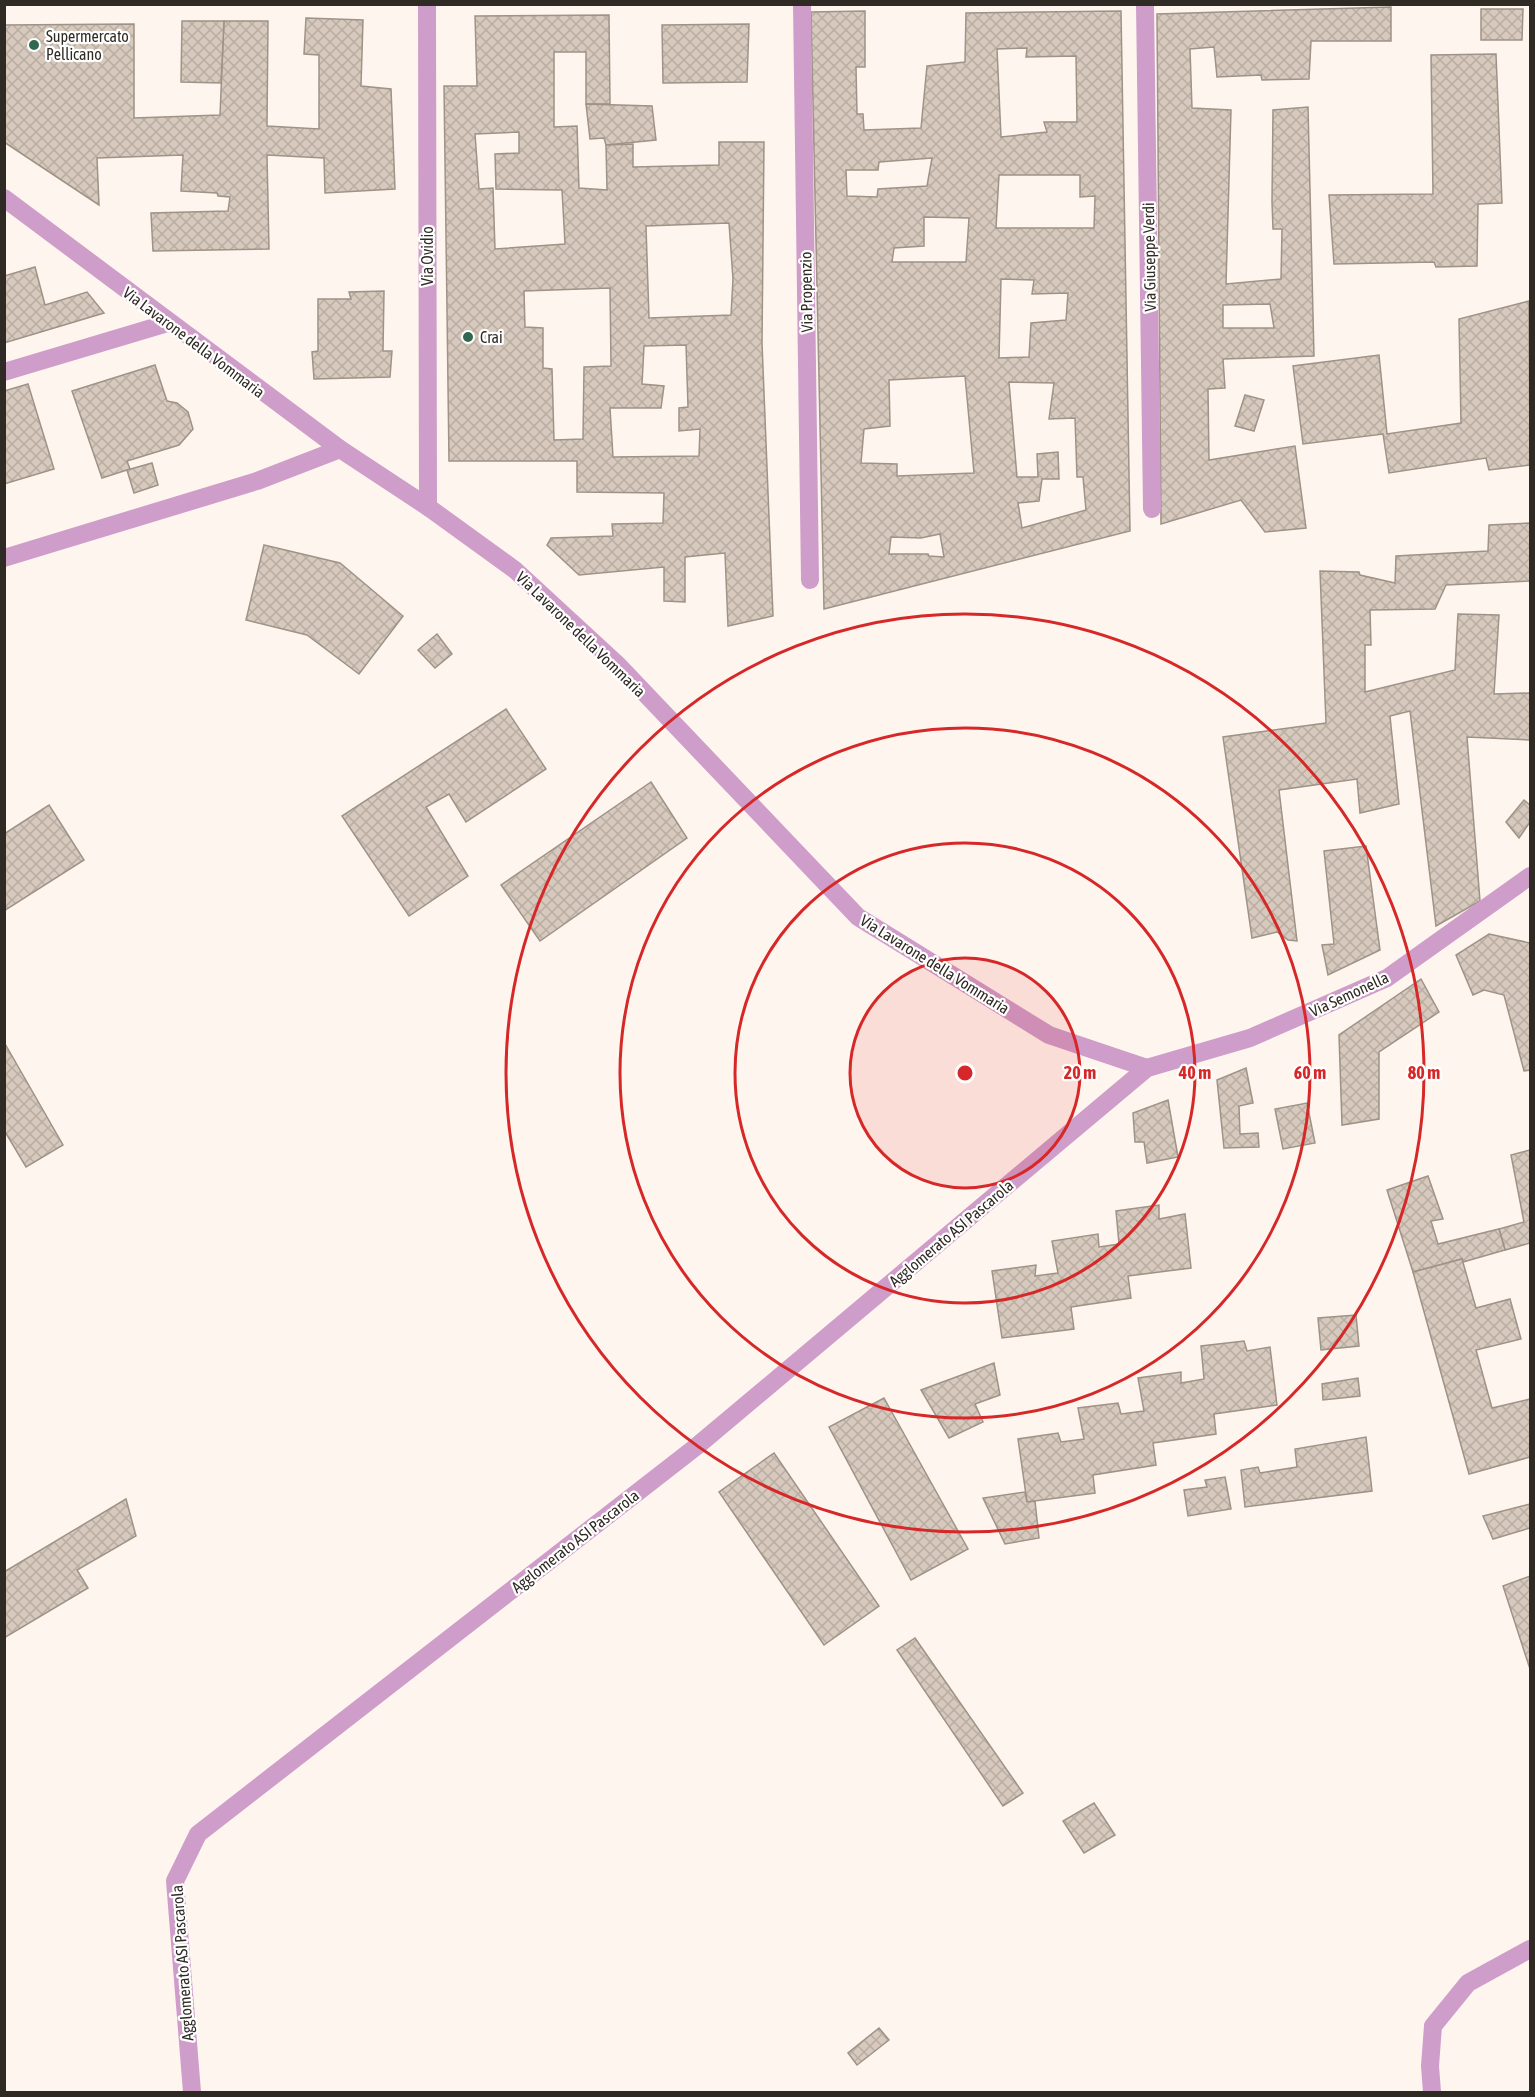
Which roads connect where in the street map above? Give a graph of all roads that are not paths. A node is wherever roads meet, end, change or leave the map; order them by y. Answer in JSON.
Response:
{"nodes":[{"id":1,"x":427,"y":4,"type":"edge"},
{"id":2,"x":802,"y":4,"type":"edge"},
{"id":3,"x":1146,"y":4,"type":"edge"},
{"id":4,"x":4,"y":198,"type":"edge"},
{"id":5,"x":168,"y":323,"type":"junction"},
{"id":6,"x":4,"y":372,"type":"edge"},
{"id":7,"x":340,"y":449,"type":"junction"},
{"id":8,"x":428,"y":507,"type":"junction"},
{"id":9,"x":1152,"y":509,"type":"dead end"},
{"id":10,"x":4,"y":558,"type":"edge"},
{"id":11,"x":810,"y":580,"type":"dead end"},
{"id":12,"x":1530,"y":879,"type":"edge"},
{"id":13,"x":1147,"y":1068,"type":"junction"},
{"id":14,"x":1530,"y":1949,"type":"edge"},
{"id":15,"x":192,"y":2092,"type":"edge"},
{"id":16,"x":1432,"y":2092,"type":"edge"}],
"edges":[{"from":1,"to":8,"type":"street","name":"Via Ovidio"},
{"from":2,"to":11,"type":"street","name":"Via Propenzio"},
{"from":3,"to":9,"type":"street","name":"Via Giuseppe Verdi"},
{"from":4,"to":5,"type":"street","name":"Via Lavarone della Vommaria"},
{"from":5,"to":6,"type":"street"},
{"from":5,"to":7,"type":"street","name":"Via Lavarone della Vommaria"},
{"from":7,"to":8,"type":"street","name":"Via Lavarone della Vommaria"},
{"from":7,"to":10,"type":"street"},
{"from":8,"to":13,"type":"street","name":"Via Lavarone della Vommaria"},
{"from":12,"to":13,"type":"street","name":"Via Semonella"},
{"from":13,"to":15,"type":"street","name":"Agglomerato ASI Pascarola"},
{"from":14,"to":16,"type":"street"}]}
